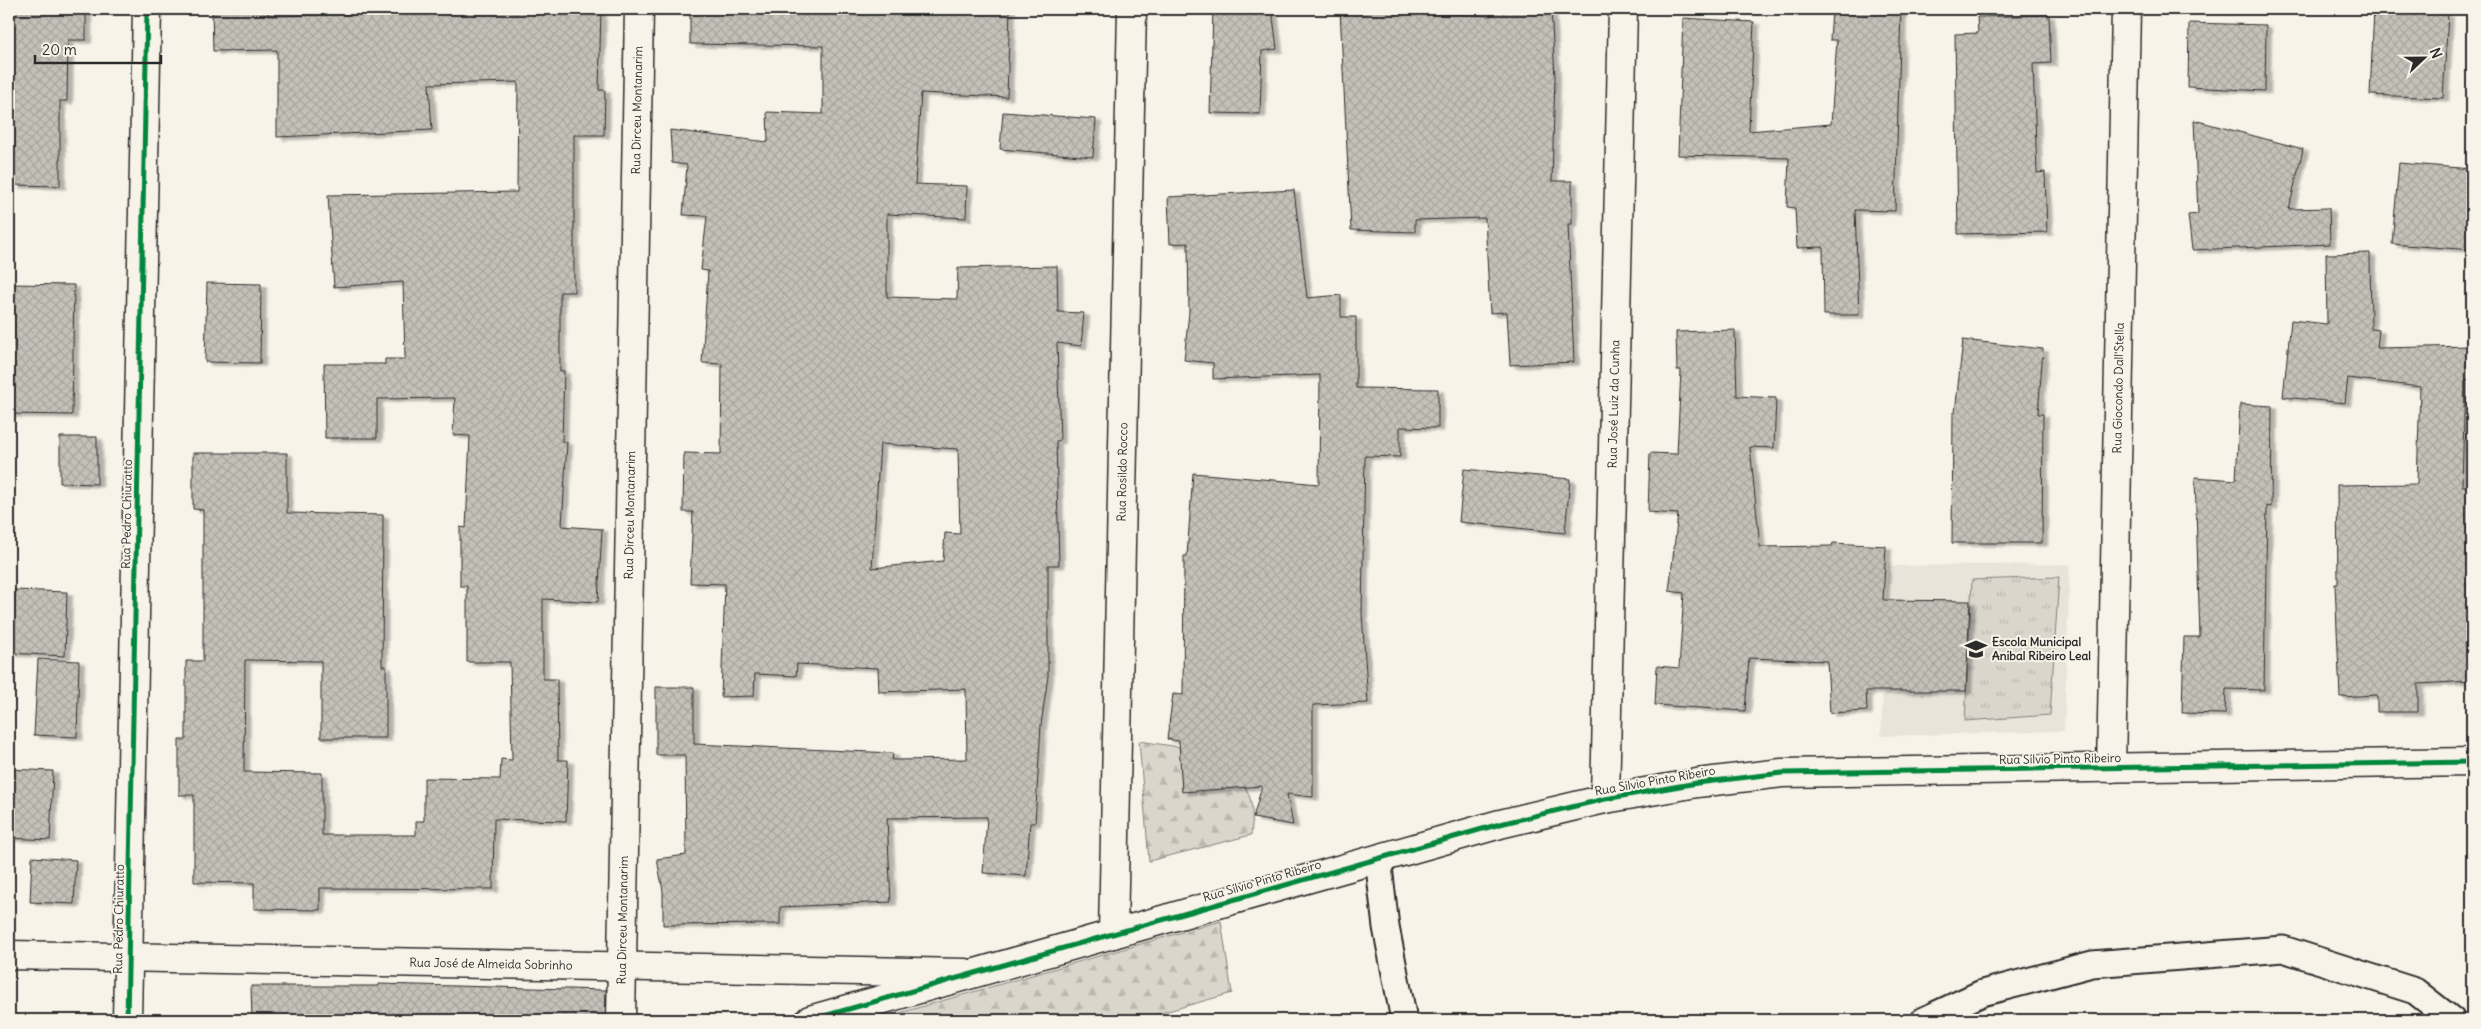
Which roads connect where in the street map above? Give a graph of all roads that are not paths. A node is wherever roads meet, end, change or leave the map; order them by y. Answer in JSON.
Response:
{"nodes":[{"id":1,"x":148,"y":9,"type":"edge"},
{"id":2,"x":639,"y":9,"type":"edge"},
{"id":3,"x":1132,"y":9,"type":"edge"},
{"id":4,"x":1623,"y":9,"type":"edge"},
{"id":5,"x":2126,"y":9,"type":"edge"},
{"id":6,"x":2472,"y":762,"type":"edge"},
{"id":7,"x":2111,"y":768,"type":"junction"},
{"id":8,"x":1605,"y":799,"type":"junction"},
{"id":9,"x":1378,"y":858,"type":"junction"},
{"id":10,"x":1113,"y":934,"type":"junction"},
{"id":11,"x":9,"y":955,"type":"edge"},
{"id":12,"x":129,"y":958,"type":"junction"},
{"id":13,"x":622,"y":966,"type":"junction"},
{"id":14,"x":974,"y":973,"type":"junction"},
{"id":15,"x":127,"y":1020,"type":"edge"},
{"id":16,"x":621,"y":1020,"type":"edge"},
{"id":17,"x":810,"y":1020,"type":"edge"},
{"id":18,"x":1404,"y":1020,"type":"edge"},
{"id":19,"x":1924,"y":1020,"type":"edge"},
{"id":20,"x":2452,"y":1020,"type":"edge"}],
"edges":[{"from":1,"to":12,"type":"street","name":"Rua Pedro Chiuratto"},
{"from":2,"to":13,"type":"street","name":"Rua Dirceu Montanarim"},
{"from":3,"to":10,"type":"street","name":"Rua Rosildo Rocco"},
{"from":4,"to":8,"type":"street","name":"Rua José Luiz da Cunha"},
{"from":5,"to":7,"type":"street","name":"Rua Giocondo Dall'Stella"},
{"from":6,"to":7,"type":"street","name":"Rua Sílvio Pinto Ribeiro"},
{"from":7,"to":8,"type":"street","name":"Rua Sílvio Pinto Ribeiro"},
{"from":8,"to":9,"type":"street","name":"Rua Sílvio Pinto Ribeiro"},
{"from":9,"to":10,"type":"street","name":"Rua Sílvio Pinto Ribeiro"},
{"from":9,"to":18,"type":"lane"},
{"from":10,"to":14,"type":"street","name":"Rua Sílvio Pinto Ribeiro"},
{"from":11,"to":12,"type":"street","name":"Rua José de Almeida Sobrinho"},
{"from":12,"to":13,"type":"street","name":"Rua José de Almeida Sobrinho"},
{"from":12,"to":15,"type":"street","name":"Rua Pedro Chiuratto"},
{"from":13,"to":14,"type":"street","name":"Rua José de Almeida Sobrinho"},
{"from":13,"to":16,"type":"street","name":"Rua Dirceu Montanarim"},
{"from":14,"to":17,"type":"street","name":"Rua Sílvio Pinto Ribeiro"},
{"from":19,"to":20,"type":"lane"}]}
